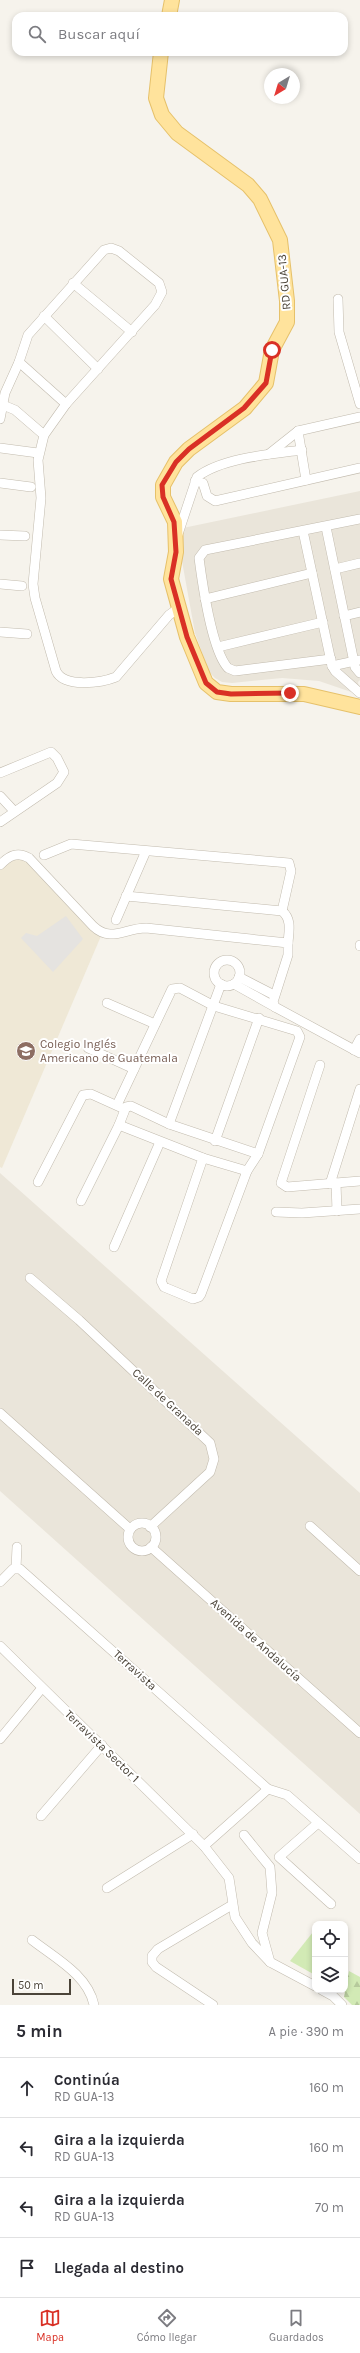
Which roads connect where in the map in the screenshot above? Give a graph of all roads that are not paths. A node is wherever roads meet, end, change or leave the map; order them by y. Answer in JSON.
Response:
{"nodes":[{"id":1,"x":172,"y":0,"type":"edge"},
{"id":2,"x":170,"y":12,"type":"edge"},
{"id":3,"x":161,"y":56,"type":"edge"},
{"id":4,"x":74,"y":283,"type":"junction"},
{"id":5,"x":338,"y":299,"type":"dead end"},
{"id":6,"x":44,"y":316,"type":"junction"},
{"id":7,"x":132,"y":332,"type":"junction"},
{"id":8,"x":19,"y":362,"type":"junction"},
{"id":9,"x":98,"y":368,"type":"junction"},
{"id":10,"x":66,"y":404,"type":"junction"},
{"id":11,"x":360,"y":404,"type":"edge"},
{"id":12,"x":3,"y":405,"type":"junction"},
{"id":13,"x":360,"y":417,"type":"edge"},
{"id":14,"x":0,"y":419,"type":"edge"},
{"id":15,"x":298,"y":431,"type":"junction"},
{"id":16,"x":44,"y":435,"type":"junction"},
{"id":17,"x":0,"y":448,"type":"edge"},
{"id":18,"x":302,"y":450,"type":"junction"},
{"id":19,"x":38,"y":453,"type":"junction"},
{"id":20,"x":268,"y":455,"type":"junction"},
{"id":21,"x":360,"y":468,"type":"edge"},
{"id":22,"x":306,"y":480,"type":"junction"},
{"id":23,"x":195,"y":481,"type":"junction"},
{"id":24,"x":0,"y":483,"type":"edge"},
{"id":25,"x":31,"y":487,"type":"dead end"},
{"id":26,"x":360,"y":519,"type":"edge"},
{"id":27,"x":326,"y":527,"type":"junction"},
{"id":28,"x":303,"y":531,"type":"junction"},
{"id":29,"x":0,"y":535,"type":"edge"},
{"id":30,"x":25,"y":536,"type":"dead end"},
{"id":31,"x":176,"y":539,"type":"junction"},
{"id":32,"x":360,"y":564,"type":"edge"},
{"id":33,"x":335,"y":569,"type":"junction"},
{"id":34,"x":312,"y":572,"type":"junction"},
{"id":35,"x":0,"y":584,"type":"edge"},
{"id":36,"x":22,"y":586,"type":"dead end"},
{"id":37,"x":205,"y":599,"type":"junction"},
{"id":38,"x":180,"y":607,"type":"junction"},
{"id":39,"x":360,"y":612,"type":"edge"},
{"id":40,"x":344,"y":616,"type":"junction"},
{"id":41,"x":323,"y":622,"type":"junction"},
{"id":42,"x":0,"y":632,"type":"edge"},
{"id":43,"x":26,"y":634,"type":"dead end"},
{"id":44,"x":218,"y":647,"type":"junction"},
{"id":45,"x":332,"y":663,"type":"junction"},
{"id":46,"x":357,"y":665,"type":"edge"},
{"id":47,"x":343,"y":678,"type":"junction"},
{"id":48,"x":360,"y":693,"type":"edge"},
{"id":49,"x":360,"y":707,"type":"edge"},
{"id":50,"x":0,"y":773,"type":"edge"},
{"id":51,"x":0,"y":796,"type":"edge"},
{"id":52,"x":14,"y":811,"type":"junction"},
{"id":53,"x":0,"y":822,"type":"edge"},
{"id":54,"x":146,"y":851,"type":"junction"},
{"id":55,"x":44,"y":855,"type":"dead end"},
{"id":56,"x":0,"y":865,"type":"edge"},
{"id":57,"x":126,"y":896,"type":"junction"},
{"id":58,"x":282,"y":911,"type":"junction"},
{"id":59,"x":116,"y":920,"type":"dead end"},
{"id":60,"x":288,"y":943,"type":"junction"},
{"id":61,"x":236,"y":980,"type":"junction"},
{"id":62,"x":221,"y":984,"type":"junction"},
{"id":63,"x":274,"y":995,"type":"junction"},
{"id":64,"x":107,"y":1003,"type":"dead end"},
{"id":65,"x":214,"y":1006,"type":"junction"},
{"id":66,"x":275,"y":1007,"type":"junction"},
{"id":67,"x":259,"y":1018,"type":"junction"},
{"id":68,"x":155,"y":1024,"type":"junction"},
{"id":69,"x":360,"y":1039,"type":"edge"},
{"id":70,"x":88,"y":1048,"type":"dead end"},
{"id":71,"x":357,"y":1052,"type":"edge"},
{"id":72,"x":320,"y":1065,"type":"dead end"},
{"id":73,"x":134,"y":1069,"type":"junction"},
{"id":74,"x":360,"y":1089,"type":"edge"},
{"id":75,"x":121,"y":1107,"type":"junction"},
{"id":76,"x":169,"y":1124,"type":"junction"},
{"id":77,"x":119,"y":1125,"type":"junction"},
{"id":78,"x":215,"y":1141,"type":"junction"},
{"id":79,"x":160,"y":1142,"type":"junction"},
{"id":80,"x":258,"y":1154,"type":"junction"},
{"id":81,"x":203,"y":1158,"type":"junction"},
{"id":82,"x":247,"y":1171,"type":"junction"},
{"id":83,"x":360,"y":1181,"type":"edge"},
{"id":84,"x":38,"y":1182,"type":"dead end"},
{"id":85,"x":333,"y":1184,"type":"junction"},
{"id":86,"x":81,"y":1201,"type":"dead end"},
{"id":87,"x":360,"y":1209,"type":"edge"},
{"id":88,"x":337,"y":1211,"type":"junction"},
{"id":89,"x":276,"y":1212,"type":"dead end"},
{"id":90,"x":114,"y":1247,"type":"dead end"},
{"id":91,"x":30,"y":1278,"type":"dead end"},
{"id":92,"x":0,"y":1413,"type":"edge"},
{"id":93,"x":150,"y":1526,"type":"junction"},
{"id":94,"x":310,"y":1526,"type":"dead end"},
{"id":95,"x":130,"y":1529,"type":"junction"},
{"id":96,"x":16,"y":1547,"type":"dead end"},
{"id":97,"x":151,"y":1547,"type":"junction"},
{"id":98,"x":16,"y":1568,"type":"junction"},
{"id":99,"x":360,"y":1571,"type":"edge"},
{"id":100,"x":0,"y":1582,"type":"edge"},
{"id":101,"x":0,"y":1646,"type":"edge"},
{"id":102,"x":42,"y":1688,"type":"junction"},
{"id":103,"x":360,"y":1733,"type":"edge"},
{"id":104,"x":0,"y":1739,"type":"edge"},
{"id":105,"x":102,"y":1745,"type":"junction"},
{"id":106,"x":268,"y":1789,"type":"junction"},
{"id":107,"x":41,"y":1816,"type":"dead end"},
{"id":108,"x":318,"y":1823,"type":"junction"},
{"id":109,"x":193,"y":1834,"type":"junction"},
{"id":110,"x":244,"y":1835,"type":"dead end"},
{"id":111,"x":204,"y":1846,"type":"junction"},
{"id":112,"x":360,"y":1859,"type":"edge"},
{"id":113,"x":107,"y":1888,"type":"dead end"},
{"id":114,"x":331,"y":1904,"type":"dead end"},
{"id":115,"x":232,"y":1905,"type":"junction"},
{"id":116,"x":32,"y":1940,"type":"dead end"},
{"id":117,"x":270,"y":1962,"type":"junction"},
{"id":118,"x":312,"y":1984,"type":"edge"},
{"id":119,"x":328,"y":1993,"type":"edge"},
{"id":120,"x":94,"y":2005,"type":"edge"},
{"id":121,"x":213,"y":2005,"type":"edge"},
{"id":122,"x":342,"y":2005,"type":"edge"}],
"edges":[{"from":1,"to":2,"type":"main road"},
{"from":3,"to":31,"type":"main road","name":"RD GUA-13"},
{"from":4,"to":6,"type":"street"},
{"from":4,"to":7,"type":"street"},
{"from":4,"to":7,"type":"street"},
{"from":5,"to":11,"type":"street"},
{"from":6,"to":8,"type":"street"},
{"from":6,"to":9,"type":"street"},
{"from":7,"to":9,"type":"street"},
{"from":8,"to":10,"type":"street"},
{"from":8,"to":12,"type":"street"},
{"from":9,"to":10,"type":"street"},
{"from":10,"to":16,"type":"street"},
{"from":12,"to":14,"type":"street"},
{"from":12,"to":16,"type":"street"},
{"from":13,"to":15,"type":"street"},
{"from":15,"to":18,"type":"street"},
{"from":15,"to":20,"type":"street"},
{"from":16,"to":19,"type":"street"},
{"from":17,"to":19,"type":"street"},
{"from":18,"to":20,"type":"street"},
{"from":18,"to":22,"type":"street"},
{"from":19,"to":38,"type":"street"},
{"from":20,"to":23,"type":"street"},
{"from":21,"to":22,"type":"street"},
{"from":22,"to":23,"type":"street"},
{"from":23,"to":31,"type":"street"},
{"from":24,"to":25,"type":"street"},
{"from":26,"to":27,"type":"street"},
{"from":27,"to":28,"type":"street"},
{"from":27,"to":33,"type":"street"},
{"from":28,"to":34,"type":"street"},
{"from":28,"to":37,"type":"street"},
{"from":29,"to":30,"type":"street"},
{"from":31,"to":38,"type":"main road","name":"RD GUA-13"},
{"from":32,"to":33,"type":"street"},
{"from":33,"to":40,"type":"street"},
{"from":34,"to":37,"type":"street"},
{"from":34,"to":41,"type":"street"},
{"from":35,"to":36,"type":"street"},
{"from":37,"to":44,"type":"street"},
{"from":38,"to":49,"type":"main road","name":"RD GUA-13"},
{"from":39,"to":40,"type":"street"},
{"from":40,"to":46,"type":"street"},
{"from":41,"to":44,"type":"street"},
{"from":41,"to":45,"type":"street"},
{"from":42,"to":43,"type":"street"},
{"from":44,"to":45,"type":"street"},
{"from":45,"to":46,"type":"street"},
{"from":45,"to":47,"type":"street"},
{"from":46,"to":47,"type":"street"},
{"from":47,"to":48,"type":"street"},
{"from":50,"to":52,"type":"street"},
{"from":51,"to":52,"type":"street"},
{"from":52,"to":53,"type":"street"},
{"from":54,"to":55,"type":"street"},
{"from":54,"to":57,"type":"street"},
{"from":54,"to":58,"type":"street"},
{"from":56,"to":60,"type":"street"},
{"from":57,"to":58,"type":"street"},
{"from":57,"to":59,"type":"street"},
{"from":58,"to":60,"type":"street"},
{"from":60,"to":63,"type":"street"},
{"from":61,"to":62,"type":"street"},
{"from":61,"to":62,"type":"street"},
{"from":61,"to":63,"type":"street"},
{"from":61,"to":66,"type":"street"},
{"from":62,"to":65,"type":"street"},
{"from":63,"to":66,"type":"street"},
{"from":64,"to":68,"type":"street"},
{"from":65,"to":67,"type":"street"},
{"from":65,"to":68,"type":"street"},
{"from":65,"to":76,"type":"street"},
{"from":66,"to":71,"type":"street"},
{"from":67,"to":78,"type":"street"},
{"from":67,"to":80,"type":"street"},
{"from":68,"to":73,"type":"street"},
{"from":69,"to":71,"type":"street"},
{"from":70,"to":73,"type":"street"},
{"from":72,"to":85,"type":"street"},
{"from":73,"to":75,"type":"street"},
{"from":74,"to":85,"type":"street"},
{"from":75,"to":76,"type":"street"},
{"from":75,"to":77,"type":"street"},
{"from":75,"to":84,"type":"street"},
{"from":76,"to":78,"type":"street"},
{"from":77,"to":79,"type":"street"},
{"from":77,"to":86,"type":"street"},
{"from":78,"to":80,"type":"street"},
{"from":79,"to":81,"type":"street"},
{"from":79,"to":90,"type":"street"},
{"from":80,"to":82,"type":"street"},
{"from":81,"to":82,"type":"street"},
{"from":81,"to":82,"type":"street"},
{"from":83,"to":85,"type":"street"},
{"from":85,"to":88,"type":"street"},
{"from":87,"to":88,"type":"street"},
{"from":88,"to":89,"type":"street"},
{"from":91,"to":93,"type":"street","name":"Calle de Granada"},
{"from":92,"to":95,"type":"street"},
{"from":93,"to":95,"type":"street"},
{"from":93,"to":97,"type":"street"},
{"from":94,"to":99,"type":"street"},
{"from":95,"to":97,"type":"street"},
{"from":96,"to":98,"type":"street"},
{"from":97,"to":103,"type":"street","name":"Avenida de Andalucía"},
{"from":98,"to":100,"type":"street"},
{"from":98,"to":106,"type":"street","name":"Terravista"},
{"from":101,"to":102,"type":"street","name":"Terravista Sector 1"},
{"from":102,"to":104,"type":"street"},
{"from":102,"to":105,"type":"street","name":"Terravista Sector 1"},
{"from":105,"to":107,"type":"street"},
{"from":105,"to":109,"type":"street","name":"Terravista Sector 1"},
{"from":106,"to":108,"type":"street"},
{"from":106,"to":111,"type":"street"},
{"from":108,"to":112,"type":"street"},
{"from":108,"to":114,"type":"street"},
{"from":109,"to":111,"type":"street","name":"Terravista Sector 1"},
{"from":109,"to":113,"type":"street"},
{"from":110,"to":117,"type":"street"},
{"from":111,"to":115,"type":"street"},
{"from":115,"to":117,"type":"street"},
{"from":115,"to":121,"type":"street"},
{"from":116,"to":120,"type":"street"},
{"from":117,"to":118,"type":"street"},
{"from":119,"to":122,"type":"street"}]}
